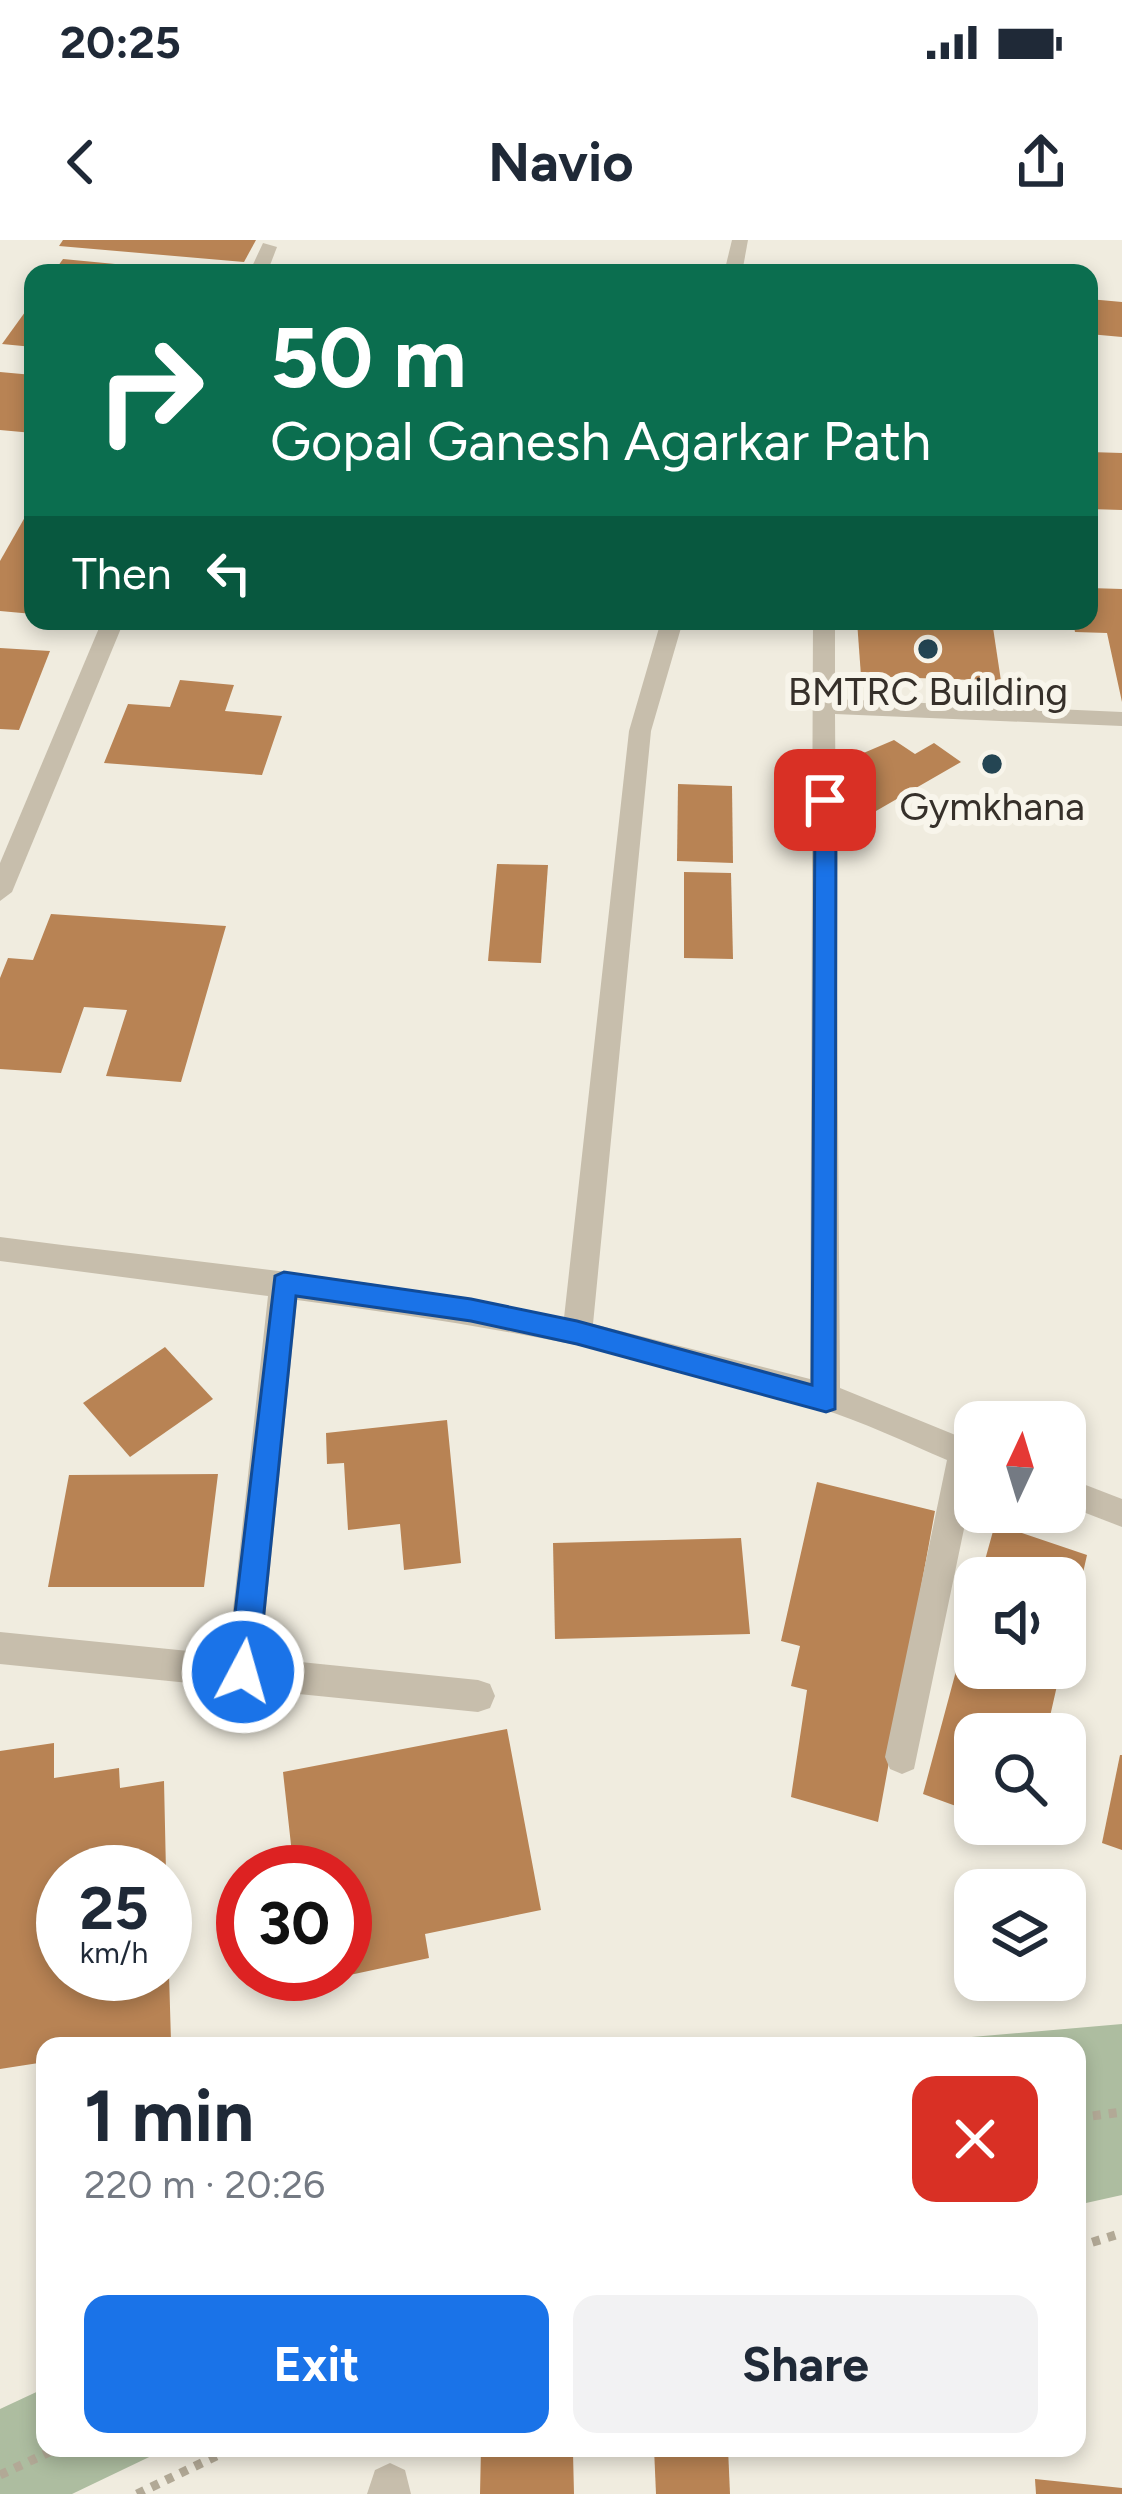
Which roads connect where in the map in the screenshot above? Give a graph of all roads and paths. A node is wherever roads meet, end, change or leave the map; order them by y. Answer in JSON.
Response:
{"nodes":[{"id":1,"x":268,"y":247,"type":"dead end"},
{"id":2,"x":261,"y":264,"type":"edge"},
{"id":3,"x":109,"y":630,"type":"edge"},
{"id":4,"x":669,"y":630,"type":"edge"},
{"id":5,"x":824,"y":630,"type":"edge"},
{"id":6,"x":825,"y":706,"type":"junction"},
{"id":7,"x":1122,"y":719,"type":"edge"},
{"id":8,"x":0,"y":892,"type":"edge"},
{"id":9,"x":0,"y":1249,"type":"edge"},
{"id":10,"x":284,"y":1283,"type":"junction"},
{"id":11,"x":577,"y":1332,"type":"junction"},
{"id":12,"x":825,"y":1396,"type":"junction"},
{"id":13,"x":954,"y":1449,"type":"edge"},
{"id":14,"x":1086,"y":1499,"type":"edge"},
{"id":15,"x":1122,"y":1513,"type":"edge"},
{"id":16,"x":954,"y":1522,"type":"edge"},
{"id":17,"x":0,"y":1648,"type":"edge"},
{"id":18,"x":243,"y":1672,"type":"junction"},
{"id":19,"x":478,"y":1696,"type":"dead end"},
{"id":20,"x":902,"y":1756,"type":"dead end"},
{"id":21,"x":1122,"y":2112,"type":"edge"},
{"id":22,"x":1086,"y":2117,"type":"edge"},
{"id":23,"x":1122,"y":2234,"type":"edge"},
{"id":24,"x":1086,"y":2244,"type":"edge"},
{"id":25,"x":39,"y":2457,"type":"edge"},
{"id":26,"x":214,"y":2457,"type":"edge"},
{"id":27,"x":0,"y":2475,"type":"edge"},
{"id":28,"x":137,"y":2494,"type":"edge"}],
"edges":[{"from":1,"to":2,"type":"street"},
{"from":3,"to":8,"type":"street"},
{"from":4,"to":11,"type":"street"},
{"from":5,"to":6,"type":"street"},
{"from":6,"to":7,"type":"street"},
{"from":6,"to":12,"type":"street"},
{"from":9,"to":10,"type":"street"},
{"from":10,"to":11,"type":"street"},
{"from":10,"to":18,"type":"street"},
{"from":11,"to":12,"type":"street"},
{"from":12,"to":13,"type":"street"},
{"from":14,"to":15,"type":"street"},
{"from":16,"to":20,"type":"street"},
{"from":17,"to":18,"type":"street"},
{"from":18,"to":19,"type":"street"},
{"from":21,"to":22,"type":"path"},
{"from":23,"to":24,"type":"path"},
{"from":25,"to":27,"type":"path"},
{"from":26,"to":28,"type":"path"}]}
